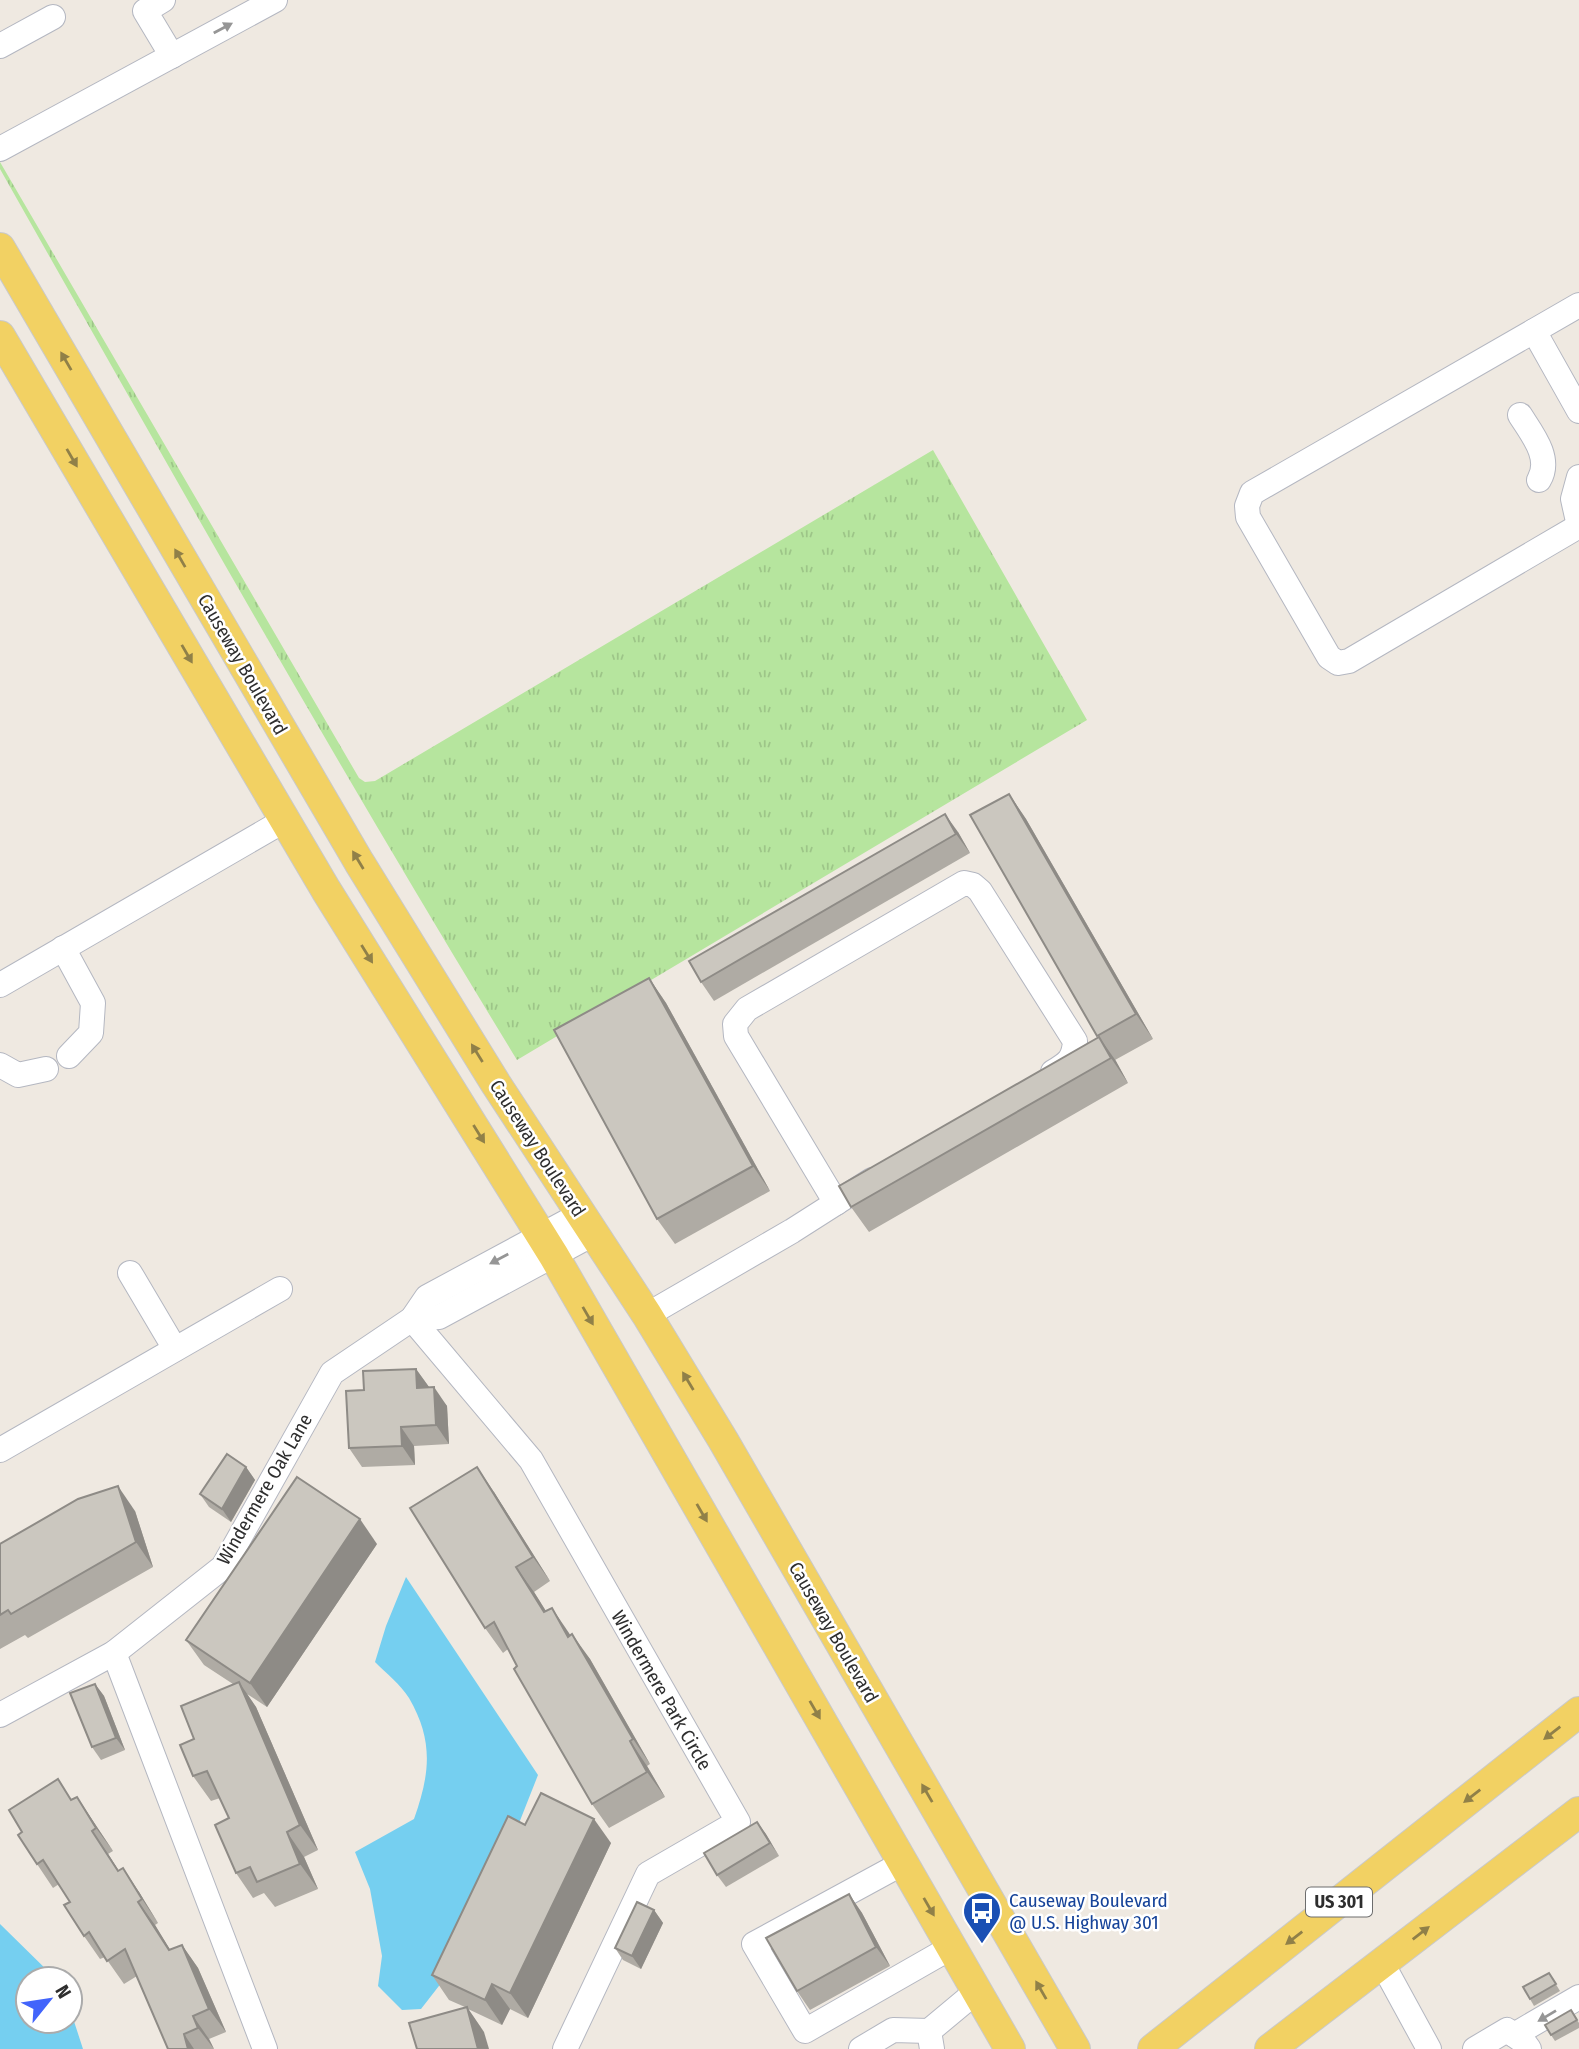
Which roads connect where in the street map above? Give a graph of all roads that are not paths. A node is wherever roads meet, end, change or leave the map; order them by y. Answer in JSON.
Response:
{"nodes":[{"id":1,"x":163,"y":0,"type":"edge"},
{"id":2,"x":275,"y":0,"type":"edge"},
{"id":3,"x":53,"y":17,"type":"dead end"},
{"id":4,"x":0,"y":46,"type":"edge"},
{"id":5,"x":172,"y":56,"type":"junction"},
{"id":6,"x":0,"y":149,"type":"edge"},
{"id":7,"x":0,"y":248,"type":"edge"},
{"id":8,"x":1579,"y":305,"type":"edge"},
{"id":9,"x":1534,"y":331,"type":"junction"},
{"id":10,"x":0,"y":336,"type":"edge"},
{"id":11,"x":1579,"y":411,"type":"edge"},
{"id":12,"x":1520,"y":415,"type":"dead end"},
{"id":13,"x":1579,"y":477,"type":"edge"},
{"id":14,"x":1539,"y":480,"type":"dead end"},
{"id":15,"x":1579,"y":526,"type":"edge"},
{"id":16,"x":285,"y":820,"type":"junction"},
{"id":17,"x":63,"y":948,"type":"junction"},
{"id":18,"x":0,"y":985,"type":"edge"},
{"id":19,"x":69,"y":1056,"type":"dead end"},
{"id":20,"x":0,"y":1065,"type":"edge"},
{"id":21,"x":46,"y":1069,"type":"dead end"},
{"id":22,"x":1038,"y":1081,"type":"edge"},
{"id":23,"x":887,"y":1171,"type":"edge"},
{"id":24,"x":836,"y":1203,"type":"junction"},
{"id":25,"x":587,"y":1224,"type":"junction"},
{"id":26,"x":548,"y":1246,"type":"junction"},
{"id":27,"x":130,"y":1273,"type":"dead end"},
{"id":28,"x":280,"y":1289,"type":"dead end"},
{"id":29,"x":647,"y":1315,"type":"junction"},
{"id":30,"x":412,"y":1319,"type":"junction"},
{"id":31,"x":175,"y":1349,"type":"junction"},
{"id":32,"x":0,"y":1450,"type":"edge"},
{"id":33,"x":114,"y":1653,"type":"junction"},
{"id":34,"x":1579,"y":1712,"type":"edge"},
{"id":35,"x":0,"y":1715,"type":"edge"},
{"id":36,"x":1579,"y":1812,"type":"edge"},
{"id":37,"x":903,"y":1863,"type":"junction"},
{"id":38,"x":952,"y":1947,"type":"junction"},
{"id":39,"x":1381,"y":1963,"type":"junction"},
{"id":40,"x":976,"y":1991,"type":"junction"},
{"id":41,"x":1579,"y":1997,"type":"edge"},
{"id":42,"x":930,"y":2040,"type":"edge"},
{"id":43,"x":1521,"y":2042,"type":"edge"},
{"id":44,"x":265,"y":2049,"type":"edge"},
{"id":45,"x":565,"y":2049,"type":"edge"},
{"id":46,"x":861,"y":2049,"type":"edge"},
{"id":47,"x":1010,"y":2049,"type":"edge"},
{"id":48,"x":1076,"y":2049,"type":"edge"},
{"id":49,"x":1153,"y":2049,"type":"edge"},
{"id":50,"x":1270,"y":2049,"type":"edge"},
{"id":51,"x":1429,"y":2049,"type":"edge"},
{"id":52,"x":1475,"y":2049,"type":"edge"}],
"edges":[{"from":1,"to":5,"type":"street"},
{"from":5,"to":2,"type":"street","one_way":true},
{"from":3,"to":4,"type":"street"},
{"from":5,"to":6,"type":"street"},
{"from":25,"to":7,"type":"main road","name":"Causeway Boulevard","one_way":true},
{"from":8,"to":9,"type":"street"},
{"from":9,"to":11,"type":"street"},
{"from":9,"to":15,"type":"street"},
{"from":10,"to":16,"type":"main road","one_way":true},
{"from":12,"to":14,"type":"street"},
{"from":13,"to":15,"type":"street"},
{"from":16,"to":17,"type":"street"},
{"from":16,"to":26,"type":"main road","one_way":true},
{"from":17,"to":18,"type":"street"},
{"from":17,"to":19,"type":"street"},
{"from":20,"to":21,"type":"street"},
{"from":22,"to":24,"type":"street"},
{"from":23,"to":24,"type":"street"},
{"from":24,"to":29,"type":"street"},
{"from":25,"to":26,"type":"street","name":"Windermere Oak Lane"},
{"from":25,"to":29,"type":"main road","name":"Causeway Boulevard"},
{"from":26,"to":30,"type":"street","name":"Windermere Oak Lane"},
{"from":26,"to":37,"type":"main road","one_way":true},
{"from":27,"to":31,"type":"street"},
{"from":28,"to":31,"type":"street"},
{"from":48,"to":29,"type":"main road","name":"Causeway Boulevard","one_way":true},
{"from":30,"to":33,"type":"street","name":"Windermere Oak Lane"},
{"from":30,"to":45,"type":"street","name":"Windermere Park Circle"},
{"from":31,"to":32,"type":"street"},
{"from":33,"to":35,"type":"street","name":"Windermere Oak Lane"},
{"from":33,"to":44,"type":"street"},
{"from":34,"to":49,"type":"main road","number":"US 301","one_way":true},
{"from":39,"to":36,"type":"main road","one_way":true},
{"from":37,"to":38,"type":"main road","one_way":true},
{"from":37,"to":38,"type":"street"},
{"from":38,"to":40,"type":"main road"},
{"from":39,"to":50,"type":"main road"},
{"from":39,"to":51,"type":"street"},
{"from":40,"to":42,"type":"street"},
{"from":40,"to":47,"type":"main road"},
{"from":41,"to":43,"type":"street","one_way":true},
{"from":42,"to":46,"type":"street"},
{"from":43,"to":52,"type":"street"}]}
